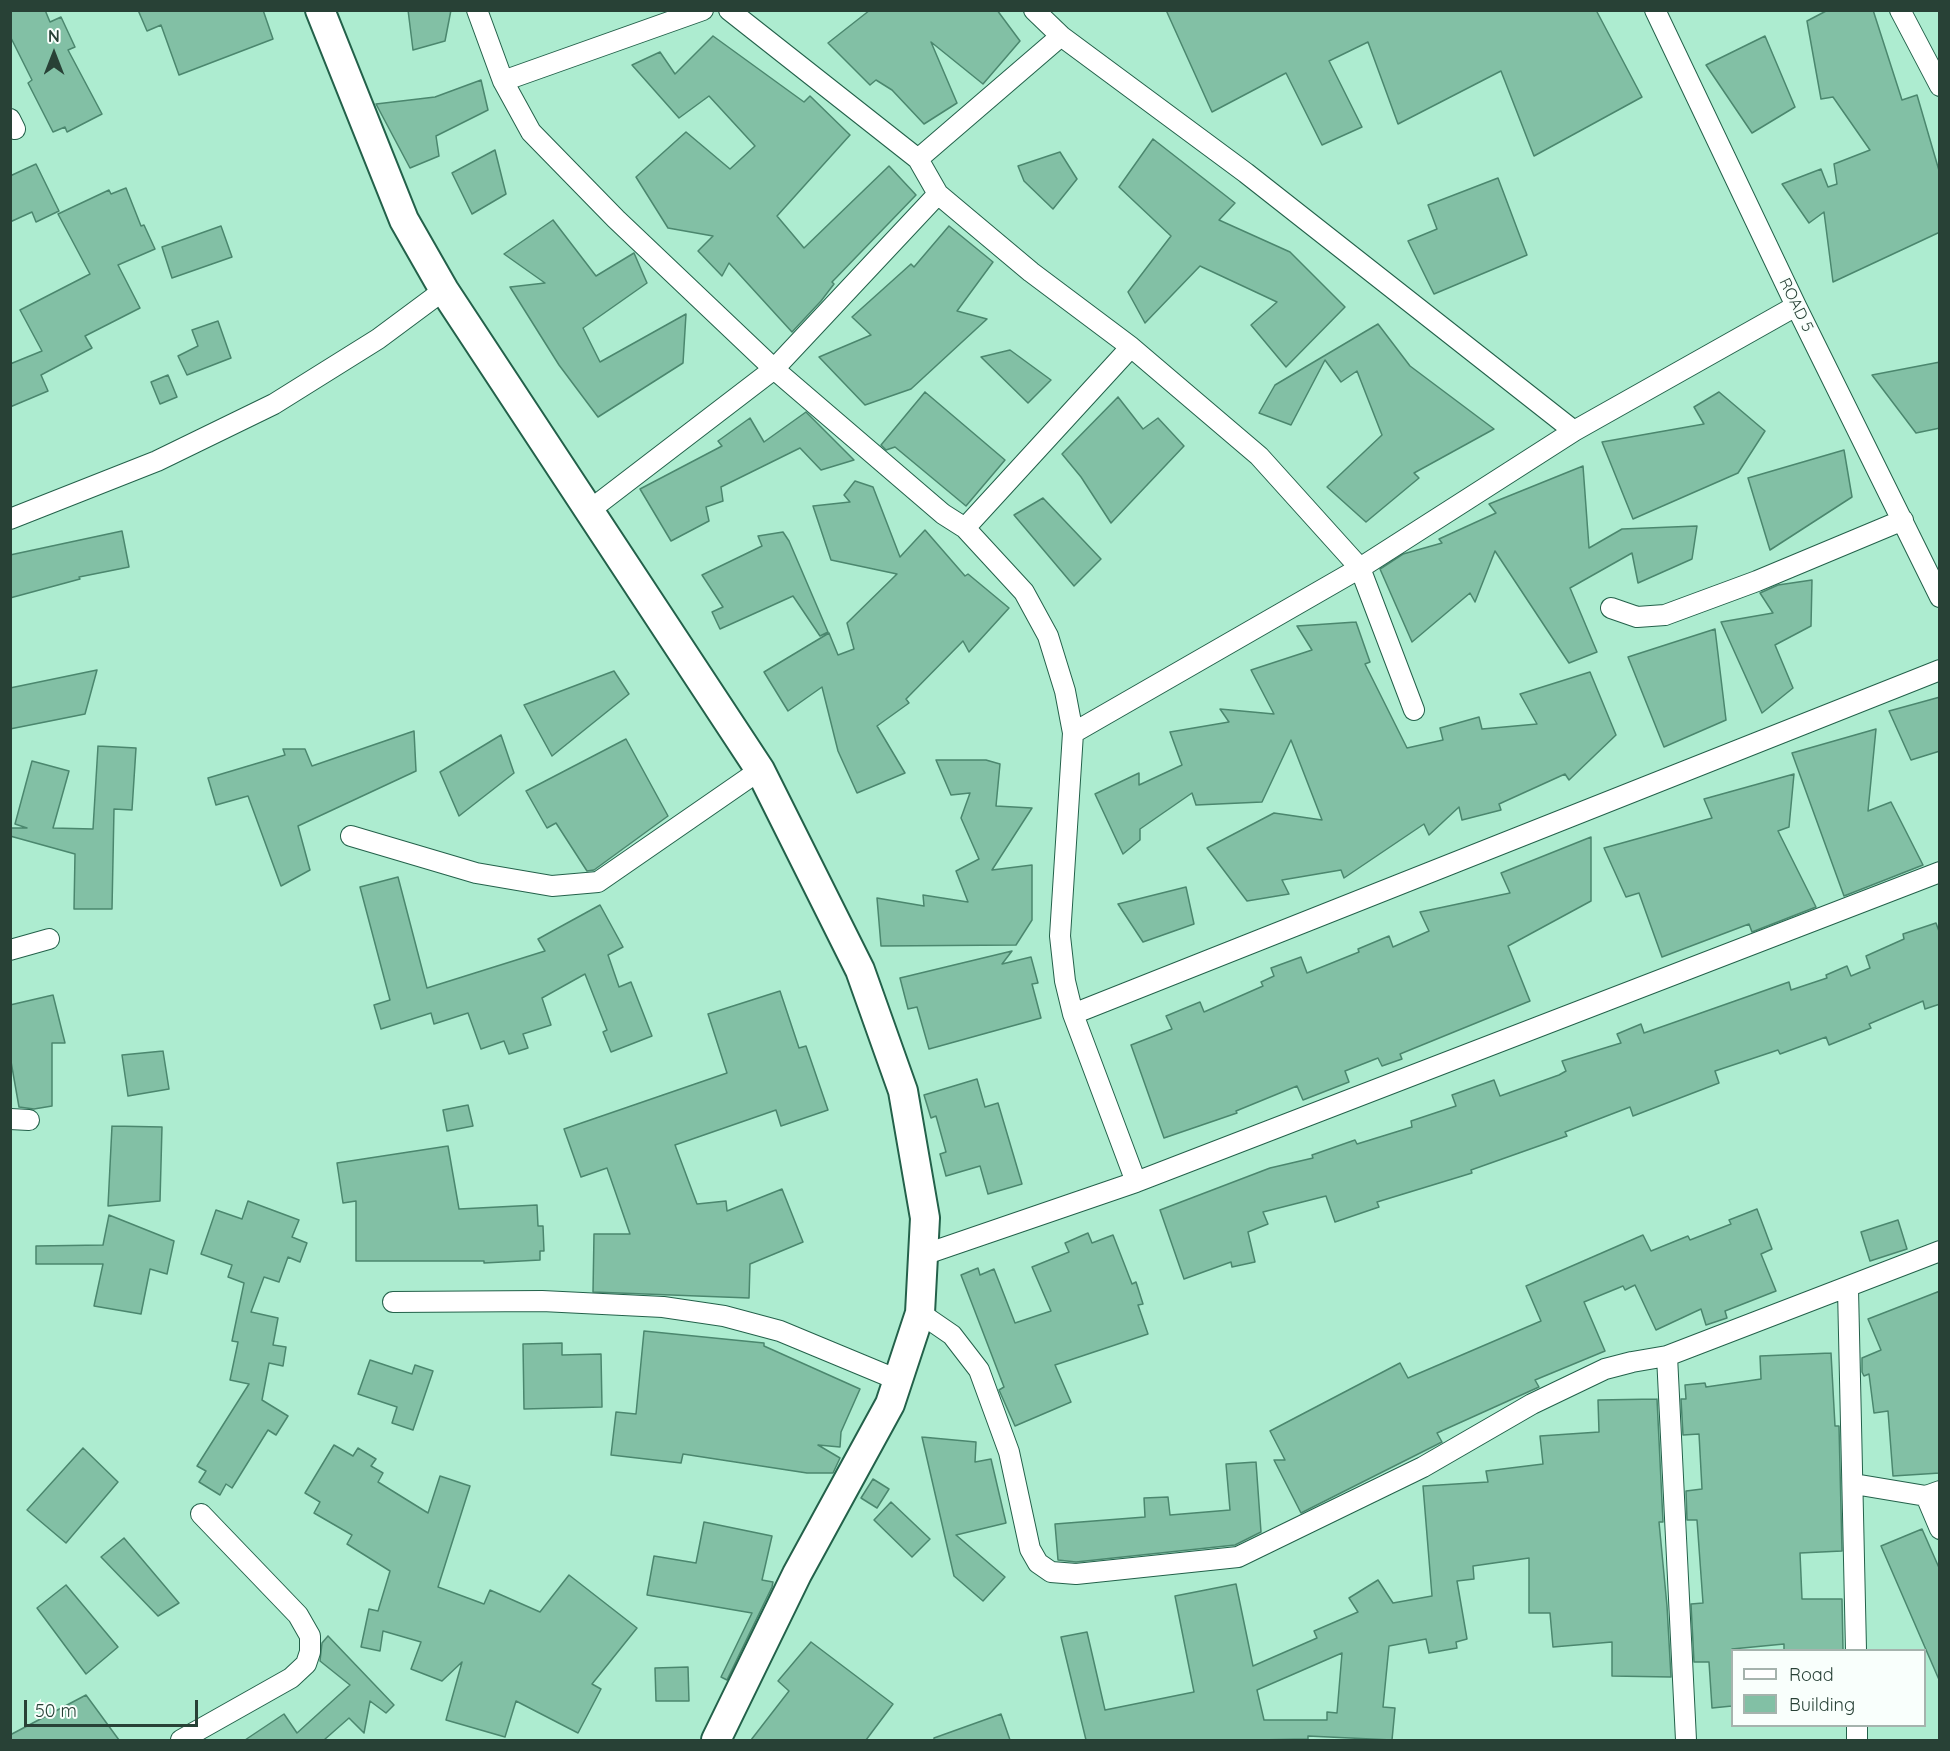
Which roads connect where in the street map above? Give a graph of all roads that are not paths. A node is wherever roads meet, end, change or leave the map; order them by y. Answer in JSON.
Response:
{"nodes":[{"id":1,"x":320,"y":10,"type":"edge"},
{"id":2,"x":477,"y":10,"type":"edge"},
{"id":3,"x":703,"y":10,"type":"edge"},
{"id":4,"x":729,"y":10,"type":"edge"},
{"id":5,"x":1034,"y":10,"type":"edge"},
{"id":6,"x":1655,"y":10,"type":"edge"},
{"id":7,"x":1900,"y":10,"type":"edge"},
{"id":8,"x":1061,"y":36,"type":"junction"},
{"id":9,"x":503,"y":81,"type":"junction"},
{"id":10,"x":1940,"y":86,"type":"edge"},
{"id":11,"x":918,"y":159,"type":"junction"},
{"id":12,"x":938,"y":194,"type":"junction"},
{"id":13,"x":444,"y":290,"type":"junction"},
{"id":14,"x":1796,"y":306,"type":"junction"},
{"id":15,"x":1131,"y":346,"type":"junction"},
{"id":16,"x":774,"y":369,"type":"junction"},
{"id":17,"x":1574,"y":431,"type":"junction"},
{"id":18,"x":590,"y":510,"type":"junction"},
{"id":19,"x":10,"y":519,"type":"edge"},
{"id":20,"x":1903,"y":520,"type":"junction"},
{"id":21,"x":965,"y":528,"type":"junction"},
{"id":22,"x":1360,"y":568,"type":"junction"},
{"id":23,"x":1940,"y":597,"type":"edge"},
{"id":24,"x":1611,"y":608,"type":"dead end"},
{"id":25,"x":1940,"y":670,"type":"edge"},
{"id":26,"x":1414,"y":710,"type":"dead end"},
{"id":27,"x":1073,"y":733,"type":"junction"},
{"id":28,"x":760,"y":771,"type":"junction"},
{"id":29,"x":351,"y":836,"type":"dead end"},
{"id":30,"x":1940,"y":872,"type":"edge"},
{"id":31,"x":49,"y":939,"type":"dead end"},
{"id":32,"x":10,"y":950,"type":"edge"},
{"id":33,"x":1073,"y":1014,"type":"junction"},
{"id":34,"x":1136,"y":1182,"type":"junction"},
{"id":35,"x":1940,"y":1251,"type":"edge"},
{"id":36,"x":923,"y":1255,"type":"junction"},
{"id":37,"x":1848,"y":1289,"type":"junction"},
{"id":38,"x":393,"y":1302,"type":"dead end"},
{"id":39,"x":920,"y":1313,"type":"junction"},
{"id":40,"x":1667,"y":1356,"type":"junction"},
{"id":41,"x":898,"y":1380,"type":"junction"},
{"id":42,"x":1854,"y":1484,"type":"junction"},
{"id":43,"x":1933,"y":1493,"type":"edge"},
{"id":44,"x":201,"y":1514,"type":"dead end"},
{"id":45,"x":1940,"y":1528,"type":"edge"},
{"id":46,"x":1856,"y":1649,"type":"edge"},
{"id":47,"x":181,"y":1740,"type":"edge"},
{"id":48,"x":716,"y":1740,"type":"edge"},
{"id":49,"x":1686,"y":1740,"type":"edge"}],
"edges":[{"from":1,"to":13,"type":"street"},
{"from":2,"to":9,"type":"street"},
{"from":3,"to":9,"type":"street"},
{"from":4,"to":11,"type":"street"},
{"from":5,"to":8,"type":"street"},
{"from":6,"to":14,"type":"street","name":"ROAD 5"},
{"from":7,"to":10,"type":"street"},
{"from":8,"to":11,"type":"street"},
{"from":8,"to":17,"type":"street"},
{"from":9,"to":16,"type":"street"},
{"from":11,"to":12,"type":"street"},
{"from":12,"to":15,"type":"street"},
{"from":12,"to":16,"type":"street"},
{"from":13,"to":18,"type":"street"},
{"from":13,"to":19,"type":"street"},
{"from":14,"to":17,"type":"street"},
{"from":14,"to":20,"type":"street","name":"ROAD 5"},
{"from":15,"to":21,"type":"street"},
{"from":15,"to":22,"type":"street"},
{"from":16,"to":18,"type":"street"},
{"from":16,"to":21,"type":"street"},
{"from":17,"to":22,"type":"street"},
{"from":18,"to":28,"type":"street"},
{"from":20,"to":23,"type":"street","name":"ROAD 5"},
{"from":20,"to":24,"type":"street"},
{"from":21,"to":27,"type":"street"},
{"from":22,"to":26,"type":"street"},
{"from":22,"to":27,"type":"street"},
{"from":25,"to":33,"type":"street"},
{"from":27,"to":33,"type":"street"},
{"from":28,"to":29,"type":"street"},
{"from":28,"to":36,"type":"street"},
{"from":30,"to":34,"type":"street"},
{"from":31,"to":32,"type":"street"},
{"from":33,"to":34,"type":"street"},
{"from":34,"to":36,"type":"street"},
{"from":35,"to":37,"type":"street"},
{"from":36,"to":39,"type":"street"},
{"from":37,"to":40,"type":"street"},
{"from":37,"to":42,"type":"street"},
{"from":38,"to":41,"type":"street"},
{"from":39,"to":40,"type":"street"},
{"from":39,"to":41,"type":"street"},
{"from":40,"to":49,"type":"street"},
{"from":41,"to":48,"type":"street"},
{"from":42,"to":43,"type":"street"},
{"from":42,"to":46,"type":"street"},
{"from":43,"to":45,"type":"street"},
{"from":44,"to":47,"type":"street"}]}
